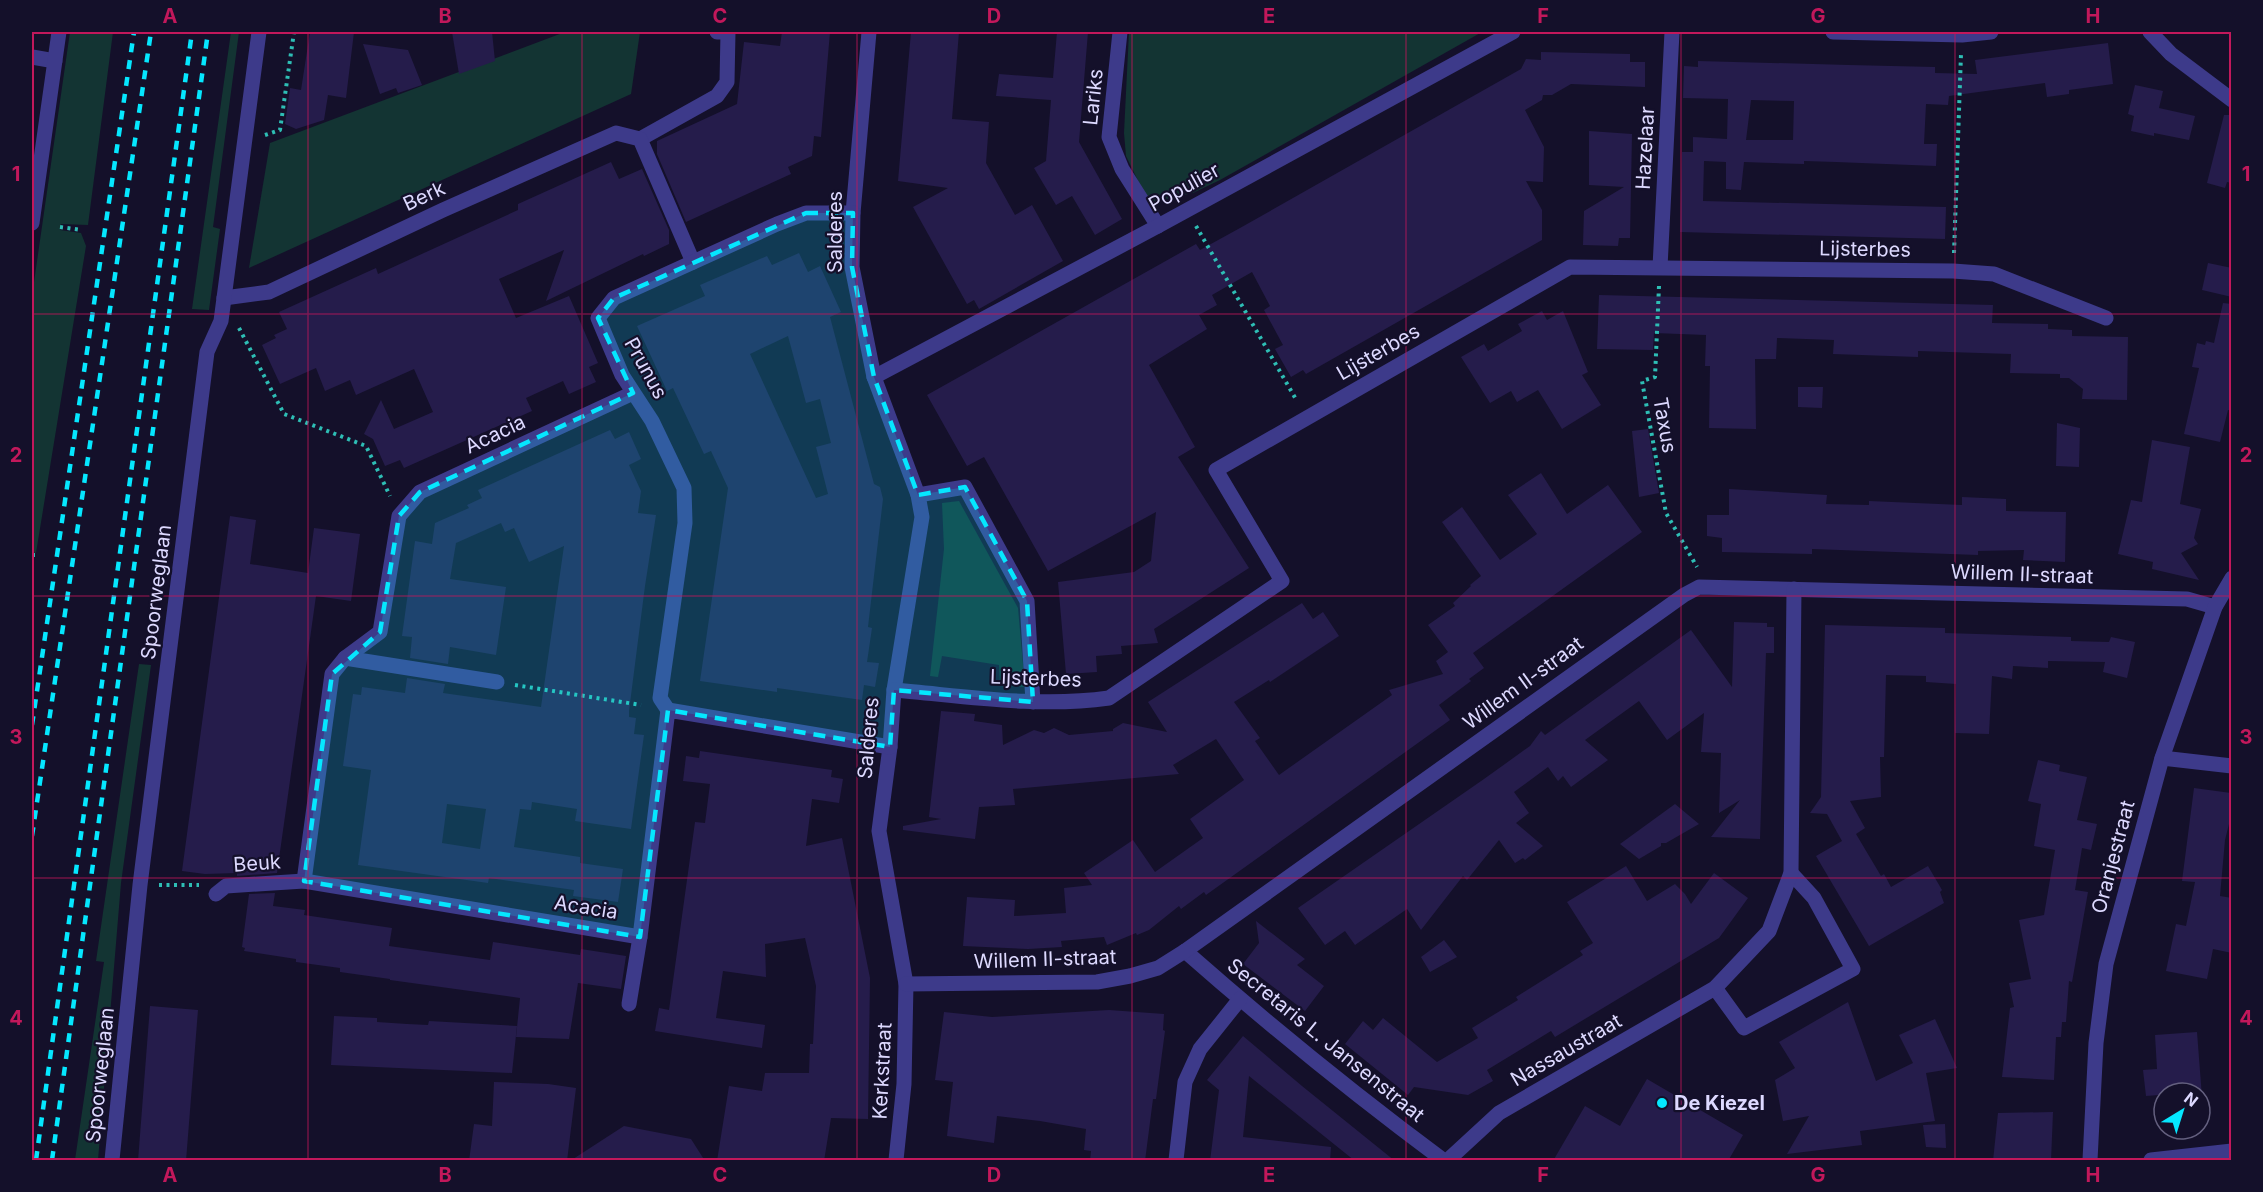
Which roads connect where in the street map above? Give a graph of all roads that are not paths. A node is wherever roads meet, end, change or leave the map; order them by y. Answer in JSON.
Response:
{"nodes":[{"id":1,"x":59,"y":32,"type":"edge"},
{"id":2,"x":259,"y":32,"type":"edge"},
{"id":3,"x":717,"y":32,"type":"edge"},
{"id":4,"x":869,"y":32,"type":"edge"},
{"id":5,"x":1120,"y":32,"type":"edge"},
{"id":6,"x":1512,"y":32,"type":"edge"},
{"id":7,"x":1672,"y":32,"type":"edge"},
{"id":8,"x":1833,"y":32,"type":"edge"},
{"id":9,"x":1991,"y":32,"type":"edge"},
{"id":10,"x":2150,"y":32,"type":"edge"},
{"id":11,"x":32,"y":57,"type":"edge"},
{"id":12,"x":55,"y":61,"type":"junction"},
{"id":13,"x":2232,"y":100,"type":"edge"},
{"id":14,"x":640,"y":139,"type":"junction"},
{"id":15,"x":853,"y":213,"type":"junction"},
{"id":16,"x":32,"y":223,"type":"edge"},
{"id":17,"x":1158,"y":226,"type":"junction"},
{"id":18,"x":693,"y":262,"type":"junction"},
{"id":19,"x":1660,"y":267,"type":"junction"},
{"id":20,"x":224,"y":298,"type":"junction"},
{"id":21,"x":2106,"y":318,"type":"dead end"},
{"id":22,"x":874,"y":377,"type":"junction"},
{"id":23,"x":633,"y":393,"type":"junction"},
{"id":24,"x":918,"y":495,"type":"junction"},
{"id":25,"x":2232,"y":578,"type":"edge"},
{"id":26,"x":1794,"y":589,"type":"junction"},
{"id":27,"x":2215,"y":607,"type":"junction"},
{"id":28,"x":345,"y":658,"type":"junction"},
{"id":29,"x":497,"y":682,"type":"road end"},
{"id":30,"x":894,"y":690,"type":"junction"},
{"id":31,"x":1033,"y":702,"type":"junction"},
{"id":32,"x":668,"y":710,"type":"junction"},
{"id":33,"x":890,"y":747,"type":"junction"},
{"id":34,"x":2162,"y":758,"type":"junction"},
{"id":35,"x":2232,"y":766,"type":"edge"},
{"id":36,"x":1791,"y":873,"type":"junction"},
{"id":37,"x":304,"y":881,"type":"junction"},
{"id":38,"x":221,"y":890,"type":"road end"},
{"id":39,"x":640,"y":937,"type":"junction"},
{"id":40,"x":1185,"y":951,"type":"junction"},
{"id":41,"x":906,"y":984,"type":"junction"},
{"id":42,"x":1715,"y":988,"type":"junction"},
{"id":43,"x":1240,"y":999,"type":"junction"},
{"id":44,"x":629,"y":1004,"type":"dead end"},
{"id":45,"x":2232,"y":1150,"type":"edge"},
{"id":46,"x":112,"y":1161,"type":"edge"},
{"id":47,"x":896,"y":1161,"type":"edge"},
{"id":48,"x":1176,"y":1161,"type":"edge"},
{"id":49,"x":1443,"y":1161,"type":"edge"},
{"id":50,"x":1448,"y":1161,"type":"edge"},
{"id":51,"x":2090,"y":1161,"type":"edge"},
{"id":52,"x":2151,"y":1161,"type":"edge"}],
"edges":[{"from":1,"to":12,"type":"street"},
{"from":2,"to":20,"type":"street","name":"Spoorweglaan"},
{"from":3,"to":14,"type":"street"},
{"from":4,"to":15,"type":"street","name":"Salderes"},
{"from":5,"to":17,"type":"street","name":"Lariks"},
{"from":6,"to":17,"type":"street","name":"Populier"},
{"from":7,"to":19,"type":"street","name":"Hazelaar"},
{"from":8,"to":9,"type":"street"},
{"from":10,"to":13,"type":"street"},
{"from":11,"to":12,"type":"street"},
{"from":12,"to":16,"type":"street"},
{"from":14,"to":18,"type":"street"},
{"from":14,"to":20,"type":"street","name":"Berk"},
{"from":15,"to":18,"type":"street","name":"Prunus"},
{"from":15,"to":22,"type":"street","name":"Salderes"},
{"from":17,"to":22,"type":"street","name":"Populier"},
{"from":18,"to":23,"type":"street","name":"Prunus"},
{"from":19,"to":21,"type":"street","name":"Lijsterbes"},
{"from":19,"to":31,"type":"street","name":"Lijsterbes"},
{"from":20,"to":46,"type":"street","name":"Spoorweglaan"},
{"from":22,"to":24,"type":"street","name":"Salderes"},
{"from":23,"to":28,"type":"street","name":"Acacia"},
{"from":23,"to":32,"type":"street","name":"Prunus"},
{"from":24,"to":30,"type":"street","name":"Salderes"},
{"from":24,"to":31,"type":"street"},
{"from":25,"to":27,"type":"street","name":"Oranjestraat"},
{"from":26,"to":27,"type":"street","name":"Willem II-straat"},
{"from":26,"to":36,"type":"street","name":"Nassaustraat"},
{"from":26,"to":40,"type":"street","name":"Willem II-straat"},
{"from":27,"to":34,"type":"street","name":"Oranjestraat"},
{"from":28,"to":29,"type":"street"},
{"from":28,"to":37,"type":"street"},
{"from":30,"to":31,"type":"street","name":"Lijsterbes"},
{"from":30,"to":33,"type":"street","name":"Salderes"},
{"from":32,"to":33,"type":"street"},
{"from":32,"to":39,"type":"street","name":"Acacia"},
{"from":33,"to":41,"type":"street","name":"Salderes"},
{"from":34,"to":35,"type":"street"},
{"from":34,"to":51,"type":"street","name":"Oranjestraat"},
{"from":36,"to":42,"type":"street","name":"Nassaustraat"},
{"from":36,"to":42,"type":"street"},
{"from":37,"to":38,"type":"street","name":"Beuk"},
{"from":37,"to":39,"type":"street","name":"Acacia"},
{"from":39,"to":44,"type":"street"},
{"from":40,"to":41,"type":"street","name":"Willem II-straat"},
{"from":40,"to":43,"type":"street","name":"Secretaris L. Jansenstraat"},
{"from":41,"to":47,"type":"street","name":"Kerkstraat"},
{"from":42,"to":50,"type":"street","name":"Nassaustraat"},
{"from":43,"to":48,"type":"street"},
{"from":43,"to":49,"type":"street","name":"Secretaris L. Jansenstraat"},
{"from":45,"to":52,"type":"street"}]}
